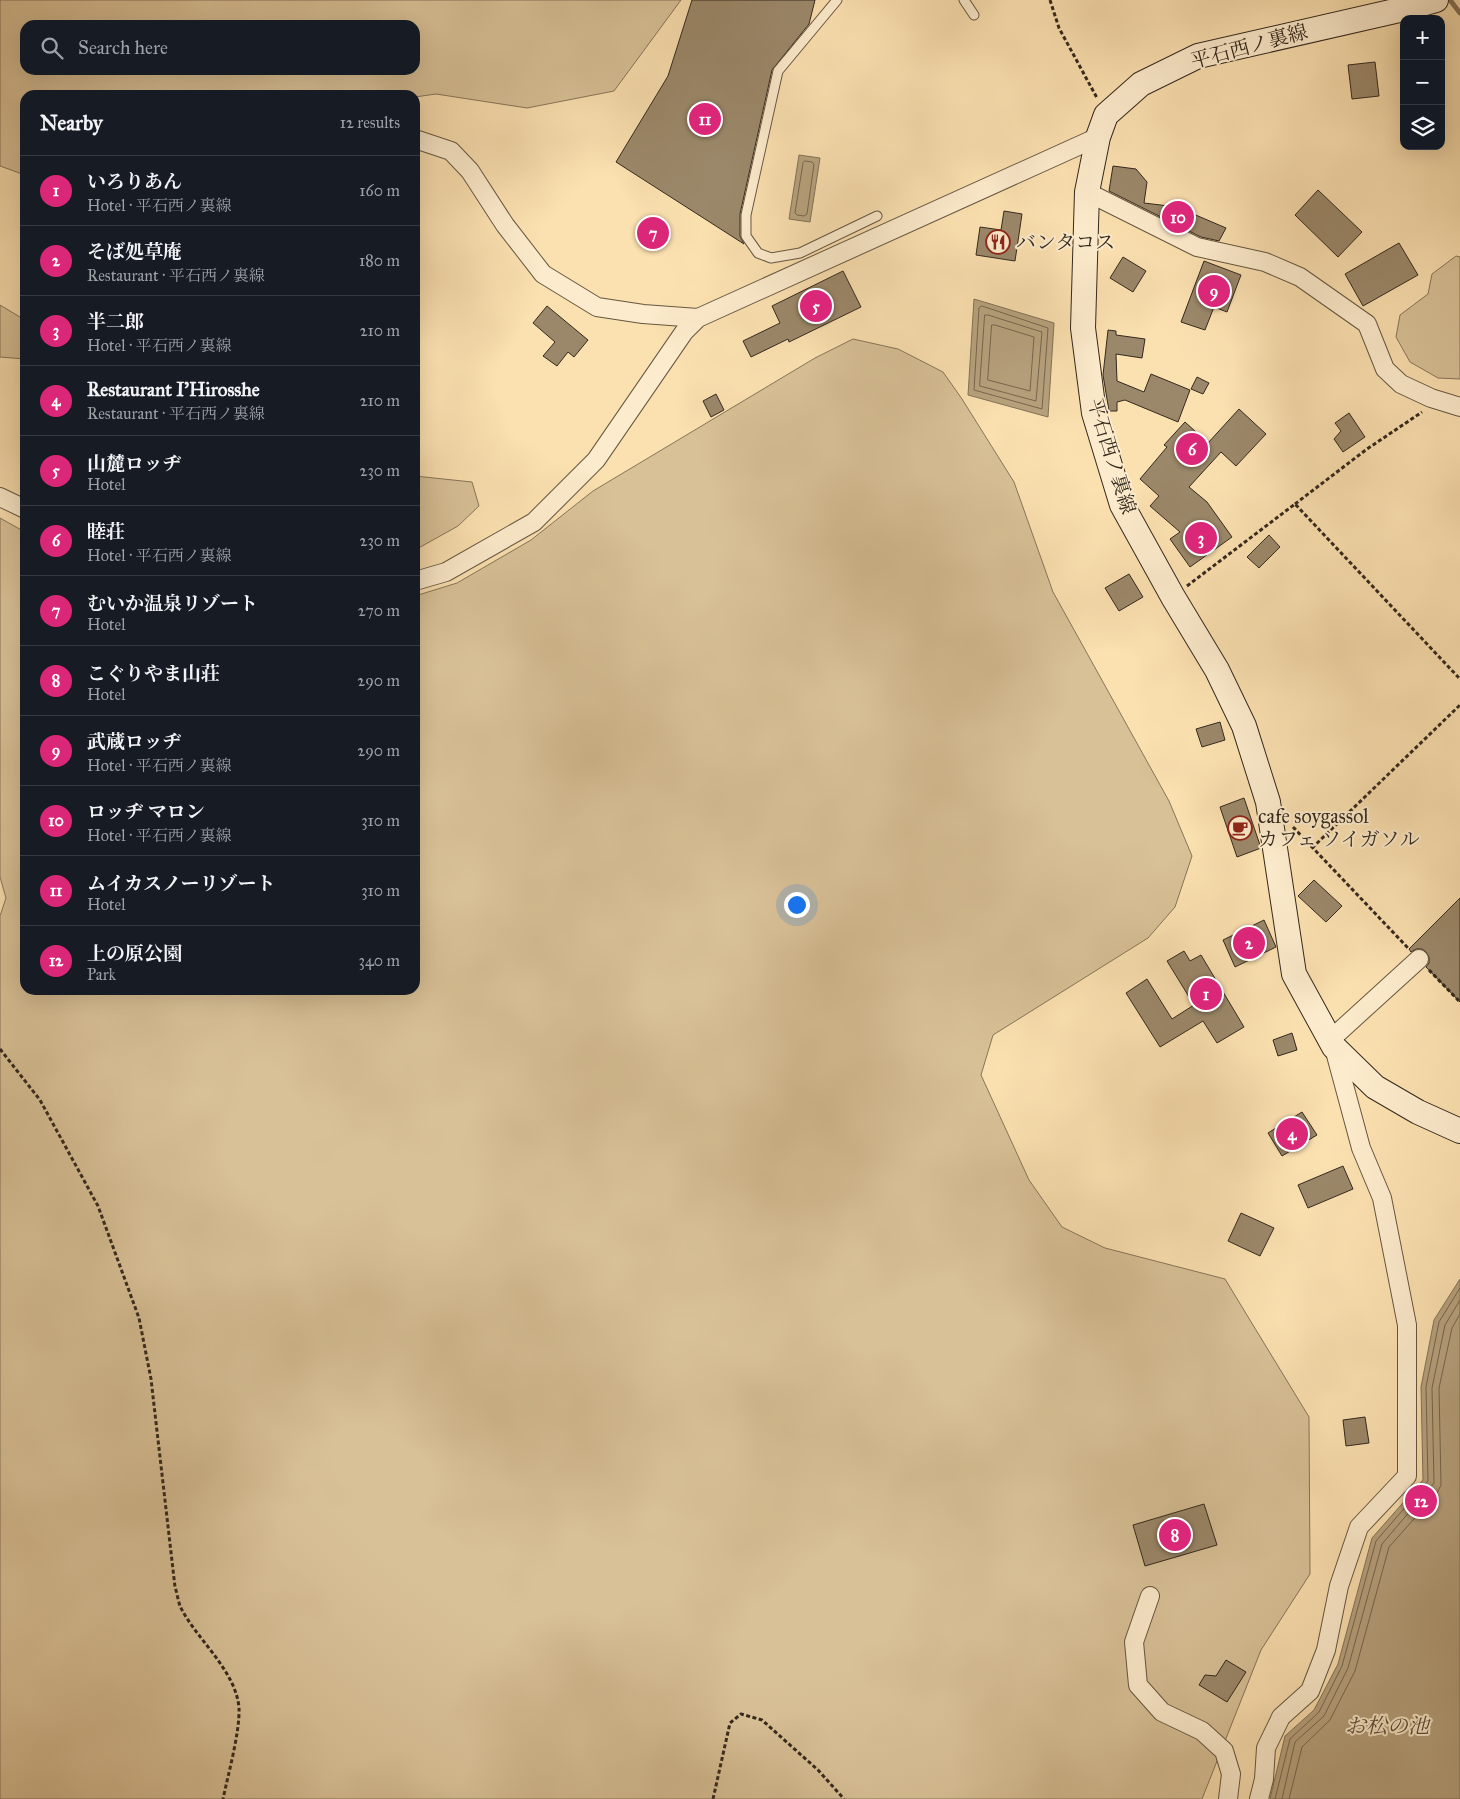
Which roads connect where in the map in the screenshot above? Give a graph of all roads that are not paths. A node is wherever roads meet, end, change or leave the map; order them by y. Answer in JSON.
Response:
{"nodes":[{"id":1,"x":837,"y":0,"type":"edge"},
{"id":2,"x":964,"y":0,"type":"edge"},
{"id":3,"x":1436,"y":0,"type":"edge"},
{"id":4,"x":974,"y":16,"type":"dead end"},
{"id":5,"x":1102,"y":126,"type":"junction"},
{"id":6,"x":420,"y":141,"type":"edge"},
{"id":7,"x":1087,"y":192,"type":"junction"},
{"id":8,"x":877,"y":216,"type":"dead end"},
{"id":9,"x":698,"y":318,"type":"junction"},
{"id":10,"x":1460,"y":407,"type":"edge"},
{"id":11,"x":0,"y":496,"type":"edge"},
{"id":12,"x":20,"y":506,"type":"edge"},
{"id":13,"x":420,"y":580,"type":"edge"},
{"id":14,"x":1418,"y":959,"type":"road end"},
{"id":15,"x":1332,"y":1043,"type":"junction"},
{"id":16,"x":1460,"y":1131,"type":"edge"},
{"id":17,"x":1150,"y":1596,"type":"dead end"},
{"id":18,"x":1228,"y":1799,"type":"edge"},
{"id":19,"x":1259,"y":1799,"type":"edge"}],
"edges":[{"from":1,"to":8,"type":"lane"},
{"from":2,"to":4,"type":"lane"},
{"from":3,"to":5,"type":"main road","name":"平石西ノ裏線"},
{"from":5,"to":7,"type":"main road","name":"平石西ノ裏線"},
{"from":5,"to":9,"type":"street"},
{"from":6,"to":9,"type":"street"},
{"from":7,"to":10,"type":"street"},
{"from":7,"to":15,"type":"main road","name":"平石西ノ裏線"},
{"from":9,"to":13,"type":"street"},
{"from":11,"to":12,"type":"street"},
{"from":14,"to":15,"type":"street"},
{"from":15,"to":16,"type":"main road","name":"平石西ノ裏線"},
{"from":15,"to":19,"type":"street"},
{"from":17,"to":18,"type":"street"}]}
